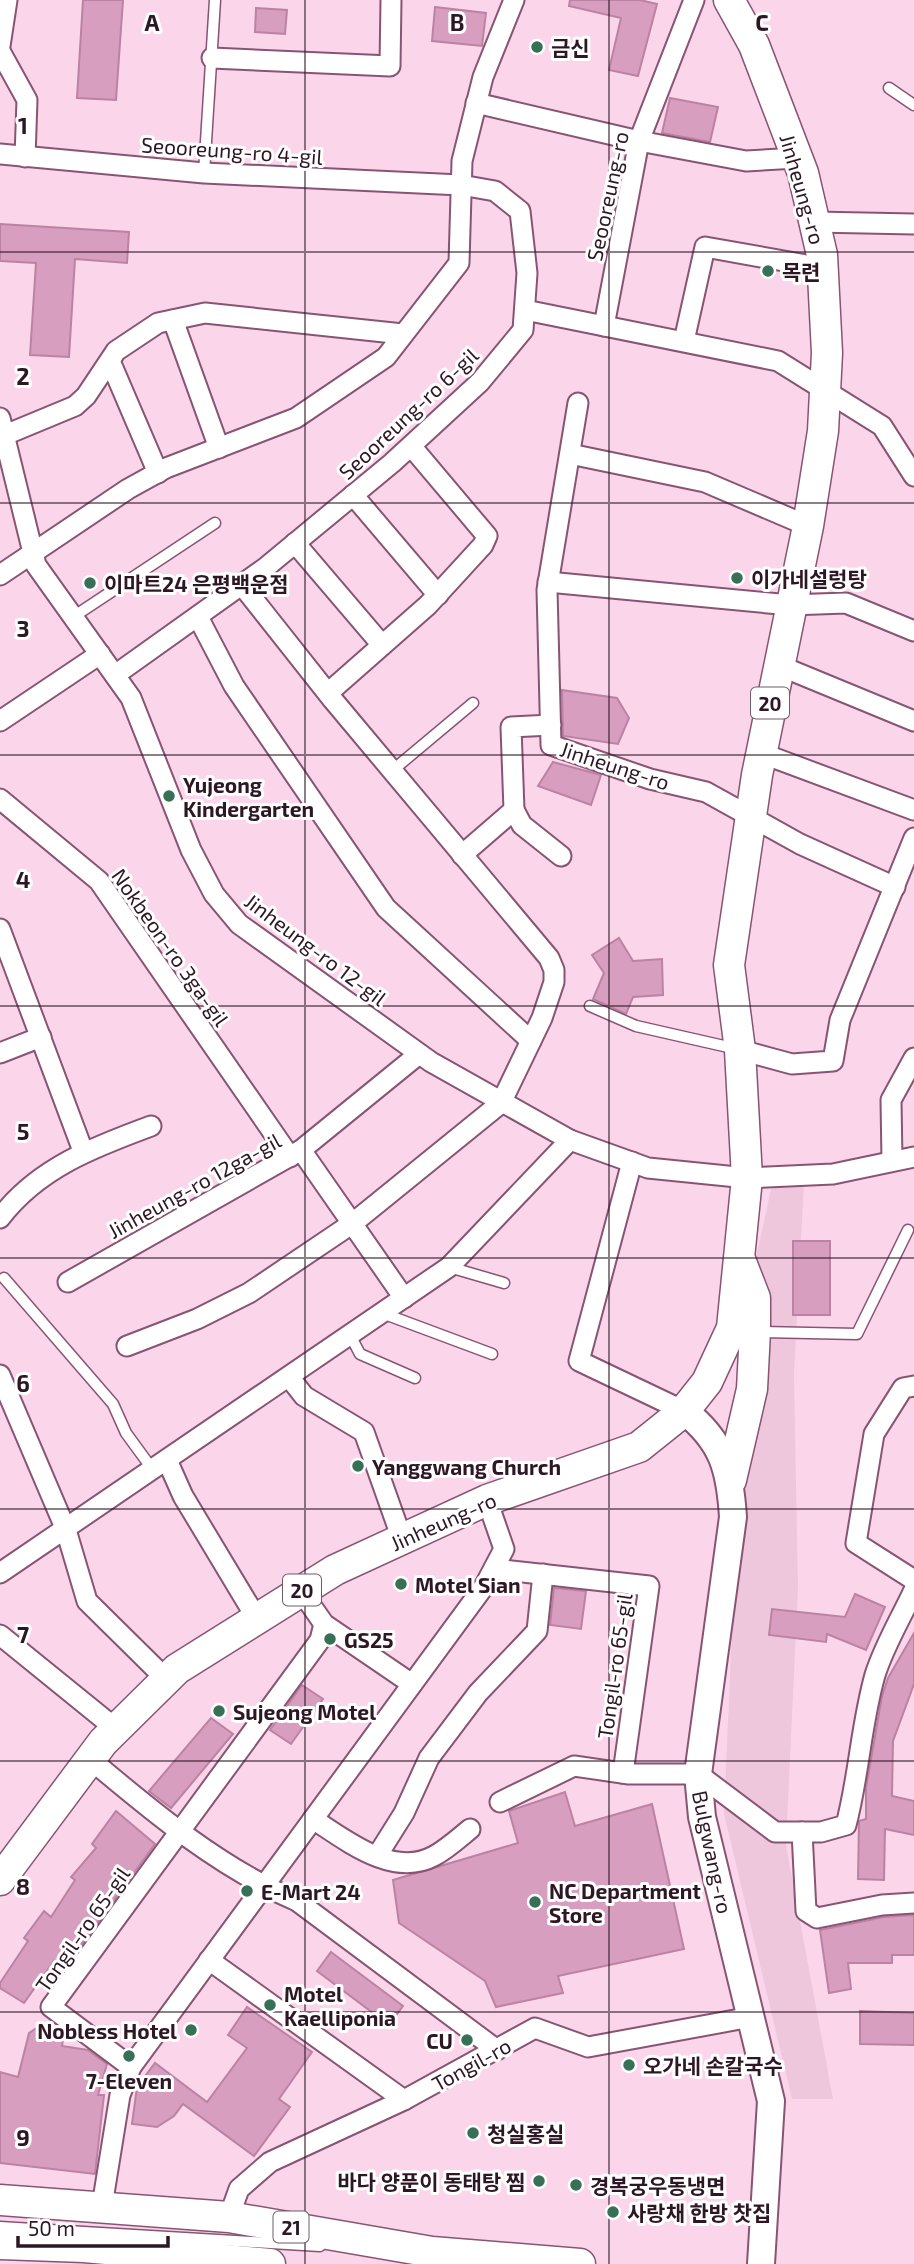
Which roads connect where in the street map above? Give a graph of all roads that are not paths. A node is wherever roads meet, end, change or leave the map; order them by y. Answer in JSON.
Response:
{"nodes":[{"id":1,"x":7,"y":0,"type":"edge"},
{"id":2,"x":215,"y":0,"type":"edge"},
{"id":3,"x":391,"y":0,"type":"edge"},
{"id":4,"x":514,"y":0,"type":"edge"},
{"id":5,"x":694,"y":0,"type":"edge"},
{"id":6,"x":729,"y":0,"type":"edge"},
{"id":7,"x":0,"y":49,"type":"edge"},
{"id":8,"x":212,"y":58,"type":"junction"},
{"id":9,"x":889,"y":88,"type":"dead end"},
{"id":10,"x":476,"y":103,"type":"junction"},
{"id":11,"x":914,"y":105,"type":"edge"},
{"id":12,"x":639,"y":141,"type":"junction"},
{"id":13,"x":0,"y":154,"type":"edge"},
{"id":14,"x":25,"y":157,"type":"junction"},
{"id":15,"x":797,"y":158,"type":"junction"},
{"id":16,"x":204,"y":173,"type":"junction"},
{"id":17,"x":461,"y":185,"type":"junction"},
{"id":18,"x":814,"y":222,"type":"junction"},
{"id":19,"x":914,"y":224,"type":"edge"},
{"id":20,"x":823,"y":268,"type":"junction"},
{"id":21,"x":524,"y":310,"type":"junction"},
{"id":22,"x":173,"y":320,"type":"junction"},
{"id":23,"x":604,"y":326,"type":"junction"},
{"id":24,"x":404,"y":334,"type":"junction"},
{"id":25,"x":684,"y":341,"type":"junction"},
{"id":26,"x":110,"y":360,"type":"junction"},
{"id":27,"x":827,"y":389,"type":"junction"},
{"id":28,"x":578,"y":404,"type":"dead end"},
{"id":29,"x":3,"y":438,"type":"edge"},
{"id":30,"x":411,"y":446,"type":"junction"},
{"id":31,"x":219,"y":448,"type":"junction"},
{"id":32,"x":570,"y":454,"type":"junction"},
{"id":33,"x":158,"y":473,"type":"junction"},
{"id":34,"x":914,"y":476,"type":"edge"},
{"id":35,"x":353,"y":495,"type":"junction"},
{"id":36,"x":215,"y":523,"type":"dead end"},
{"id":37,"x":808,"y":526,"type":"junction"},
{"id":38,"x":295,"y":543,"type":"junction"},
{"id":39,"x":33,"y":552,"type":"junction"},
{"id":40,"x":0,"y":575,"type":"edge"},
{"id":41,"x":548,"y":582,"type":"junction"},
{"id":42,"x":242,"y":585,"type":"junction"},
{"id":43,"x":438,"y":594,"type":"junction"},
{"id":44,"x":790,"y":605,"type":"junction"},
{"id":45,"x":73,"y":617,"type":"junction"},
{"id":46,"x":198,"y":617,"type":"junction"},
{"id":47,"x":914,"y":631,"type":"edge"},
{"id":48,"x":382,"y":645,"type":"junction"},
{"id":49,"x":100,"y":654,"type":"junction"},
{"id":50,"x":778,"y":665,"type":"junction"},
{"id":51,"x":115,"y":675,"type":"junction"},
{"id":52,"x":328,"y":693,"type":"junction"},
{"id":53,"x":473,"y":703,"type":"dead end"},
{"id":54,"x":0,"y":721,"type":"edge"},
{"id":55,"x":914,"y":721,"type":"edge"},
{"id":56,"x":551,"y":725,"type":"junction"},
{"id":57,"x":761,"y":753,"type":"junction"},
{"id":58,"x":393,"y":770,"type":"junction"},
{"id":59,"x":0,"y":799,"type":"edge"},
{"id":60,"x":514,"y":810,"type":"junction"},
{"id":61,"x":914,"y":810,"type":"edge"},
{"id":62,"x":751,"y":816,"type":"junction"},
{"id":63,"x":914,"y":838,"type":"edge"},
{"id":64,"x":462,"y":855,"type":"junction"},
{"id":65,"x":561,"y":856,"type":"dead end"},
{"id":66,"x":895,"y":887,"type":"junction"},
{"id":67,"x":0,"y":929,"type":"edge"},
{"id":68,"x":590,"y":1006,"type":"dead end"},
{"id":69,"x":41,"y":1037,"type":"junction"},
{"id":70,"x":531,"y":1041,"type":"junction"},
{"id":71,"x":740,"y":1050,"type":"junction"},
{"id":72,"x":0,"y":1053,"type":"edge"},
{"id":73,"x":419,"y":1054,"type":"junction"},
{"id":74,"x":914,"y":1058,"type":"edge"},
{"id":75,"x":501,"y":1104,"type":"junction"},
{"id":76,"x":151,"y":1126,"type":"dead end"},
{"id":77,"x":570,"y":1140,"type":"junction"},
{"id":78,"x":83,"y":1151,"type":"junction"},
{"id":79,"x":296,"y":1154,"type":"junction"},
{"id":80,"x":914,"y":1157,"type":"edge"},
{"id":81,"x":632,"y":1161,"type":"junction"},
{"id":82,"x":892,"y":1161,"type":"junction"},
{"id":83,"x":747,"y":1178,"type":"junction"},
{"id":84,"x":8,"y":1201,"type":"edge"},
{"id":85,"x":0,"y":1218,"type":"edge"},
{"id":86,"x":353,"y":1223,"type":"junction"},
{"id":87,"x":908,"y":1230,"type":"dead end"},
{"id":88,"x":739,"y":1258,"type":"junction"},
{"id":89,"x":449,"y":1267,"type":"junction"},
{"id":90,"x":4,"y":1278,"type":"dead end"},
{"id":91,"x":68,"y":1282,"type":"dead end"},
{"id":92,"x":504,"y":1283,"type":"dead end"},
{"id":93,"x":404,"y":1298,"type":"junction"},
{"id":94,"x":382,"y":1313,"type":"junction"},
{"id":95,"x":755,"y":1331,"type":"junction"},
{"id":96,"x":350,"y":1335,"type":"junction"},
{"id":97,"x":127,"y":1346,"type":"dead end"},
{"id":98,"x":492,"y":1354,"type":"dead end"},
{"id":99,"x":0,"y":1375,"type":"edge"},
{"id":100,"x":289,"y":1377,"type":"junction"},
{"id":101,"x":415,"y":1378,"type":"dead end"},
{"id":102,"x":914,"y":1387,"type":"edge"},
{"id":103,"x":684,"y":1411,"type":"junction"},
{"id":104,"x":160,"y":1465,"type":"junction"},
{"id":105,"x":730,"y":1480,"type":"junction"},
{"id":106,"x":487,"y":1500,"type":"junction"},
{"id":107,"x":66,"y":1530,"type":"junction"},
{"id":108,"x":402,"y":1539,"type":"junction"},
{"id":109,"x":494,"y":1569,"type":"junction"},
{"id":110,"x":0,"y":1573,"type":"edge"},
{"id":111,"x":543,"y":1574,"type":"junction"},
{"id":112,"x":914,"y":1580,"type":"edge"},
{"id":113,"x":914,"y":1590,"type":"edge"},
{"id":114,"x":301,"y":1591,"type":"junction"},
{"id":115,"x":257,"y":1619,"type":"junction"},
{"id":116,"x":324,"y":1625,"type":"junction"},
{"id":117,"x":0,"y":1636,"type":"edge"},
{"id":118,"x":167,"y":1679,"type":"junction"},
{"id":119,"x":412,"y":1685,"type":"junction"},
{"id":120,"x":116,"y":1729,"type":"junction"},
{"id":121,"x":90,"y":1759,"type":"junction"},
{"id":122,"x":623,"y":1773,"type":"junction"},
{"id":123,"x":698,"y":1774,"type":"junction"},
{"id":124,"x":500,"y":1802,"type":"dead end"},
{"id":125,"x":313,"y":1819,"type":"junction"},
{"id":126,"x":470,"y":1829,"type":"dead end"},
{"id":127,"x":179,"y":1831,"type":"junction"},
{"id":128,"x":802,"y":1832,"type":"junction"},
{"id":129,"x":377,"y":1856,"type":"junction"},
{"id":130,"x":3,"y":1872,"type":"edge"},
{"id":131,"x":263,"y":1886,"type":"junction"},
{"id":132,"x":914,"y":1903,"type":"edge"},
{"id":133,"x":209,"y":1960,"type":"junction"},
{"id":134,"x":751,"y":2017,"type":"junction"},
{"id":135,"x":497,"y":2050,"type":"junction"},
{"id":136,"x":131,"y":2067,"type":"junction"},
{"id":137,"x":404,"y":2101,"type":"junction"},
{"id":138,"x":0,"y":2200,"type":"edge"},
{"id":139,"x":102,"y":2206,"type":"junction"},
{"id":140,"x":229,"y":2217,"type":"junction"},
{"id":141,"x":0,"y":2227,"type":"edge"},
{"id":142,"x":0,"y":2244,"type":"edge"},
{"id":143,"x":432,"y":2252,"type":"junction"},
{"id":144,"x":139,"y":2258,"type":"edge"},
{"id":145,"x":270,"y":2264,"type":"edge"},
{"id":146,"x":580,"y":2264,"type":"edge"},
{"id":147,"x":761,"y":2264,"type":"edge"}],
"edges":[{"from":1,"to":7,"type":"street"},
{"from":2,"to":8,"type":"lane"},
{"from":3,"to":8,"type":"street"},
{"from":4,"to":10,"type":"street"},
{"from":5,"to":12,"type":"street","name":"Seooreung-ro"},
{"from":6,"to":15,"type":"main road","name":"Jinheung-ro","number":"20"},
{"from":7,"to":14,"type":"street"},
{"from":8,"to":16,"type":"lane"},
{"from":9,"to":11,"type":"lane"},
{"from":10,"to":12,"type":"street"},
{"from":10,"to":17,"type":"street"},
{"from":12,"to":15,"type":"street"},
{"from":12,"to":23,"type":"street","name":"Seooreung-ro"},
{"from":13,"to":14,"type":"street","name":"Seooreung-ro 4-gil"},
{"from":14,"to":16,"type":"street","name":"Seooreung-ro 4-gil"},
{"from":15,"to":18,"type":"main road","name":"Jinheung-ro","number":"20"},
{"from":16,"to":17,"type":"street","name":"Seooreung-ro 4-gil"},
{"from":17,"to":21,"type":"street","name":"Seooreung-ro 6-gil"},
{"from":17,"to":24,"type":"street"},
{"from":18,"to":19,"type":"street"},
{"from":18,"to":20,"type":"main road","name":"Jinheung-ro","number":"20"},
{"from":20,"to":25,"type":"street"},
{"from":20,"to":27,"type":"main road","name":"Jinheung-ro","number":"20"},
{"from":21,"to":23,"type":"street"},
{"from":21,"to":30,"type":"street","name":"Seooreung-ro 6-gil"},
{"from":22,"to":24,"type":"street"},
{"from":22,"to":26,"type":"street"},
{"from":22,"to":31,"type":"street"},
{"from":23,"to":25,"type":"street"},
{"from":24,"to":31,"type":"street"},
{"from":25,"to":27,"type":"street"},
{"from":26,"to":29,"type":"street"},
{"from":26,"to":33,"type":"street"},
{"from":27,"to":34,"type":"street"},
{"from":27,"to":37,"type":"main road","name":"Jinheung-ro","number":"20"},
{"from":28,"to":32,"type":"street","name":"Jinheung-ro"},
{"from":29,"to":39,"type":"street"},
{"from":30,"to":35,"type":"street","name":"Seooreung-ro 6-gil"},
{"from":30,"to":43,"type":"street"},
{"from":31,"to":33,"type":"street"},
{"from":32,"to":37,"type":"street"},
{"from":32,"to":41,"type":"street","name":"Jinheung-ro"},
{"from":33,"to":39,"type":"street"},
{"from":35,"to":38,"type":"street","name":"Seooreung-ro 6-gil"},
{"from":35,"to":43,"type":"street"},
{"from":36,"to":45,"type":"lane"},
{"from":37,"to":44,"type":"main road","name":"Jinheung-ro","number":"20"},
{"from":38,"to":42,"type":"street","name":"Seooreung-ro 6-gil"},
{"from":38,"to":48,"type":"street"},
{"from":39,"to":40,"type":"street"},
{"from":39,"to":45,"type":"street"},
{"from":41,"to":44,"type":"street"},
{"from":41,"to":56,"type":"street","name":"Jinheung-ro"},
{"from":42,"to":46,"type":"street","name":"Seooreung-ro 6-gil"},
{"from":42,"to":52,"type":"street"},
{"from":43,"to":48,"type":"street"},
{"from":44,"to":47,"type":"street"},
{"from":44,"to":50,"type":"main road","name":"Jinheung-ro","number":"20"},
{"from":45,"to":49,"type":"street"},
{"from":46,"to":51,"type":"street","name":"Seooreung-ro 6-gil"},
{"from":46,"to":70,"type":"street"},
{"from":48,"to":52,"type":"street"},
{"from":49,"to":51,"type":"street"},
{"from":49,"to":54,"type":"street"},
{"from":50,"to":55,"type":"street"},
{"from":50,"to":57,"type":"main road","name":"Jinheung-ro","number":"20"},
{"from":51,"to":73,"type":"street","name":"Jinheung-ro 12-gil"},
{"from":52,"to":58,"type":"street"},
{"from":53,"to":58,"type":"lane"},
{"from":56,"to":60,"type":"street"},
{"from":56,"to":62,"type":"street","name":"Jinheung-ro"},
{"from":57,"to":61,"type":"street"},
{"from":57,"to":62,"type":"main road","name":"Jinheung-ro","number":"20"},
{"from":58,"to":64,"type":"street"},
{"from":59,"to":79,"type":"street","name":"Nokbeon-ro 3ga-gil"},
{"from":60,"to":64,"type":"street"},
{"from":60,"to":65,"type":"street"},
{"from":62,"to":66,"type":"street"},
{"from":62,"to":71,"type":"main road","name":"Jinheung-ro","number":"20"},
{"from":63,"to":66,"type":"street"},
{"from":64,"to":70,"type":"street"},
{"from":66,"to":71,"type":"street"},
{"from":67,"to":69,"type":"street"},
{"from":68,"to":71,"type":"lane"},
{"from":69,"to":72,"type":"street"},
{"from":69,"to":78,"type":"street"},
{"from":70,"to":75,"type":"street"},
{"from":71,"to":83,"type":"main road","name":"Jinheung-ro","number":"20"},
{"from":73,"to":75,"type":"street","name":"Jinheung-ro 12-gil"},
{"from":73,"to":79,"type":"street"},
{"from":74,"to":82,"type":"street"},
{"from":75,"to":77,"type":"street","name":"Jinheung-ro 12-gil"},
{"from":75,"to":86,"type":"street"},
{"from":76,"to":78,"type":"street"},
{"from":77,"to":81,"type":"street","name":"Jinheung-ro 12-gil"},
{"from":77,"to":89,"type":"street"},
{"from":78,"to":84,"type":"street"},
{"from":79,"to":86,"type":"street","name":"Jinheung-ro 12ga-gil"},
{"from":79,"to":91,"type":"street","name":"Jinheung-ro 12ga-gil"},
{"from":80,"to":82,"type":"street","name":"Jinheung-ro 12-gil"},
{"from":81,"to":83,"type":"street","name":"Jinheung-ro 12-gil"},
{"from":81,"to":103,"type":"street"},
{"from":82,"to":83,"type":"street","name":"Jinheung-ro 12-gil"},
{"from":83,"to":88,"type":"main road","name":"Jinheung-ro","number":"20"},
{"from":84,"to":85,"type":"street"},
{"from":86,"to":93,"type":"street","name":"Jinheung-ro 12ga-gil"},
{"from":86,"to":97,"type":"street"},
{"from":87,"to":95,"type":"lane"},
{"from":88,"to":95,"type":"main road"},
{"from":88,"to":103,"type":"main road","name":"Jinheung-ro","number":"20"},
{"from":89,"to":92,"type":"lane"},
{"from":89,"to":93,"type":"street"},
{"from":90,"to":104,"type":"lane"},
{"from":93,"to":94,"type":"street"},
{"from":94,"to":96,"type":"street"},
{"from":94,"to":98,"type":"lane"},
{"from":95,"to":105,"type":"main road"},
{"from":96,"to":100,"type":"street"},
{"from":96,"to":101,"type":"lane"},
{"from":99,"to":107,"type":"street"},
{"from":100,"to":104,"type":"street"},
{"from":100,"to":108,"type":"street"},
{"from":102,"to":112,"type":"street"},
{"from":103,"to":105,"type":"main road","name":"Bulgwang-ro"},
{"from":103,"to":106,"type":"main road","name":"Jinheung-ro","number":"20"},
{"from":104,"to":107,"type":"street"},
{"from":104,"to":115,"type":"street"},
{"from":105,"to":123,"type":"main road","name":"Bulgwang-ro"},
{"from":106,"to":108,"type":"main road","name":"Jinheung-ro","number":"20"},
{"from":106,"to":109,"type":"street"},
{"from":107,"to":110,"type":"street"},
{"from":107,"to":118,"type":"street"},
{"from":108,"to":114,"type":"main road","name":"Jinheung-ro","number":"20"},
{"from":109,"to":111,"type":"street","name":"Tongil-ro 65-gil"},
{"from":109,"to":119,"type":"street"},
{"from":111,"to":122,"type":"street","name":"Tongil-ro 65-gil"},
{"from":111,"to":129,"type":"street"},
{"from":113,"to":128,"type":"street"},
{"from":114,"to":115,"type":"main road","name":"Jinheung-ro","number":"20"},
{"from":114,"to":116,"type":"street"},
{"from":115,"to":118,"type":"main road","name":"Jinheung-ro","number":"20"},
{"from":116,"to":119,"type":"street"},
{"from":116,"to":127,"type":"street","name":"Tongil-ro 65-gil"},
{"from":117,"to":120,"type":"street"},
{"from":118,"to":120,"type":"main road","name":"Jinheung-ro","number":"20"},
{"from":119,"to":125,"type":"street"},
{"from":120,"to":121,"type":"main road","name":"Jinheung-ro","number":"20"},
{"from":121,"to":127,"type":"street"},
{"from":121,"to":130,"type":"main road","name":"Jinheung-ro","number":"20"},
{"from":122,"to":123,"type":"street"},
{"from":122,"to":124,"type":"street"},
{"from":123,"to":128,"type":"street"},
{"from":123,"to":134,"type":"main road","name":"Bulgwang-ro"},
{"from":125,"to":129,"type":"street"},
{"from":125,"to":131,"type":"street"},
{"from":126,"to":129,"type":"street"},
{"from":127,"to":131,"type":"street"},
{"from":127,"to":136,"type":"street","name":"Tongil-ro 65-gil"},
{"from":128,"to":132,"type":"street"},
{"from":131,"to":133,"type":"street"},
{"from":131,"to":135,"type":"street"},
{"from":133,"to":136,"type":"street"},
{"from":133,"to":137,"type":"street"},
{"from":134,"to":135,"type":"street","name":"Tongil-ro"},
{"from":134,"to":147,"type":"main road","name":"Bulgwang-ro"},
{"from":135,"to":137,"type":"street","name":"Tongil-ro"},
{"from":136,"to":139,"type":"street"},
{"from":137,"to":140,"type":"street","name":"Tongil-ro"},
{"from":138,"to":139,"type":"main road","number":"21"},
{"from":139,"to":140,"type":"main road","number":"21"},
{"from":140,"to":143,"type":"main road","number":"21"},
{"from":141,"to":143,"type":"lane"},
{"from":142,"to":144,"type":"main road","number":"21"},
{"from":143,"to":146,"type":"main road","number":"21"},
{"from":144,"to":145,"type":"main road","number":"21"}]}
